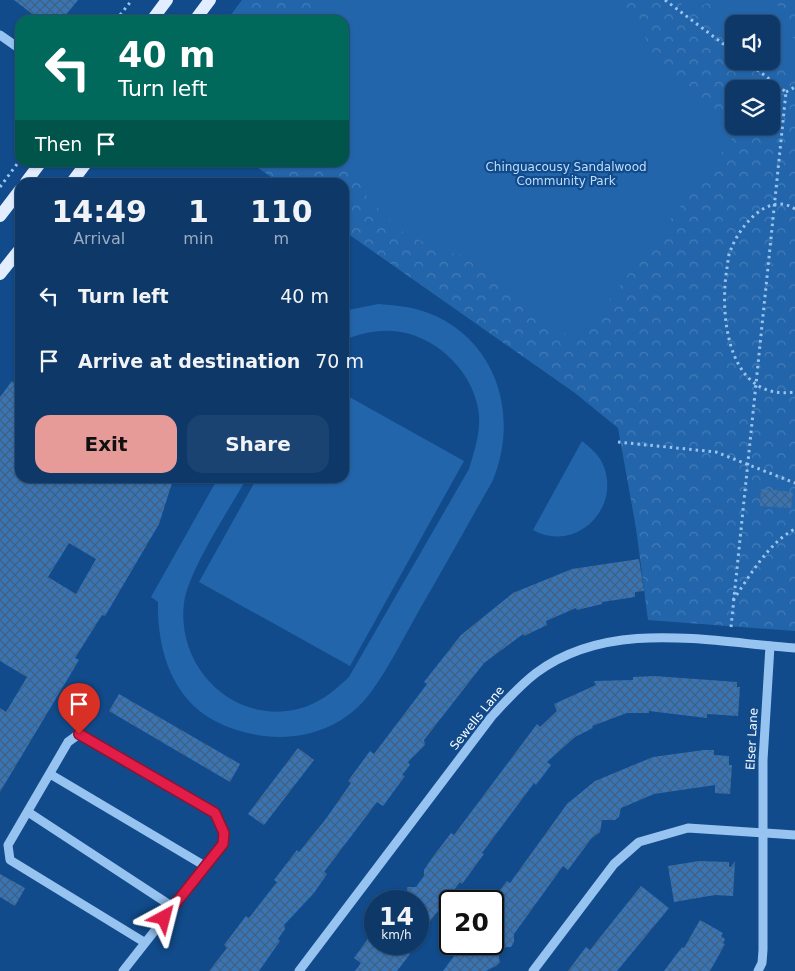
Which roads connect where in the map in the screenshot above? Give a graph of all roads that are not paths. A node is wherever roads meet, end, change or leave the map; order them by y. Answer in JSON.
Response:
{"nodes":[{"id":1,"x":167,"y":0,"type":"edge"},
{"id":2,"x":210,"y":0,"type":"edge"},
{"id":3,"x":156,"y":15,"type":"edge"},
{"id":4,"x":199,"y":15,"type":"edge"},
{"id":5,"x":0,"y":35,"type":"edge"},
{"id":6,"x":15,"y":46,"type":"edge"},
{"id":7,"x":38,"y":167,"type":"edge"},
{"id":8,"x":83,"y":167,"type":"edge"},
{"id":9,"x":29,"y":178,"type":"edge"},
{"id":10,"x":75,"y":178,"type":"edge"},
{"id":11,"x":15,"y":196,"type":"edge"},
{"id":12,"x":0,"y":216,"type":"edge"},
{"id":13,"x":15,"y":255,"type":"edge"},
{"id":14,"x":0,"y":274,"type":"edge"},
{"id":15,"x":770,"y":646,"type":"junction"},
{"id":16,"x":795,"y":648,"type":"edge"},
{"id":17,"x":50,"y":774,"type":"junction"},
{"id":18,"x":28,"y":812,"type":"junction"},
{"id":19,"x":763,"y":832,"type":"junction"},
{"id":20,"x":795,"y":835,"type":"edge"},
{"id":21,"x":205,"y":866,"type":"junction"},
{"id":22,"x":173,"y":907,"type":"junction"},
{"id":23,"x":144,"y":942,"type":"junction"},
{"id":24,"x":123,"y":971,"type":"edge"},
{"id":25,"x":299,"y":971,"type":"edge"},
{"id":26,"x":533,"y":971,"type":"edge"},
{"id":27,"x":758,"y":971,"type":"edge"}],
"edges":[{"from":1,"to":3,"type":"main road"},
{"from":2,"to":4,"type":"main road"},
{"from":5,"to":6,"type":"street"},
{"from":7,"to":9,"type":"main road"},
{"from":8,"to":10,"type":"main road"},
{"from":11,"to":12,"type":"main road"},
{"from":13,"to":14,"type":"main road"},
{"from":15,"to":16,"type":"street","name":"Sewells Lane"},
{"from":15,"to":19,"type":"street","name":"Elser Lane"},
{"from":15,"to":25,"type":"street","name":"Sewells Lane"},
{"from":17,"to":18,"type":"street"},
{"from":17,"to":21,"type":"street"},
{"from":17,"to":21,"type":"street"},
{"from":18,"to":22,"type":"street"},
{"from":18,"to":23,"type":"street"},
{"from":19,"to":20,"type":"street"},
{"from":19,"to":26,"type":"street"},
{"from":19,"to":27,"type":"street","name":"Elser Lane"},
{"from":21,"to":22,"type":"street"},
{"from":22,"to":23,"type":"street"},
{"from":23,"to":24,"type":"street"}]}
